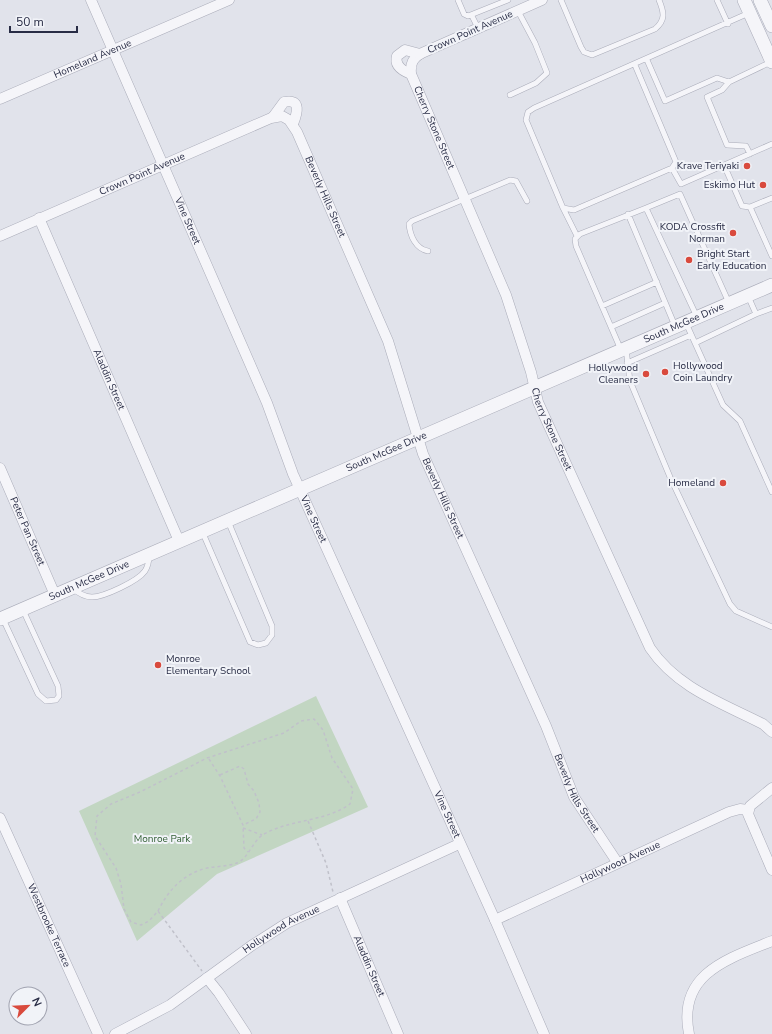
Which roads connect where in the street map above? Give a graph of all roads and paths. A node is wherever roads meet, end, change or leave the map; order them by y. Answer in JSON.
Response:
{"nodes":[{"id":1,"x":91,"y":0,"type":"edge"},
{"id":2,"x":229,"y":0,"type":"edge"},
{"id":3,"x":458,"y":0,"type":"edge"},
{"id":4,"x":508,"y":0,"type":"edge"},
{"id":5,"x":542,"y":0,"type":"edge"},
{"id":6,"x":561,"y":0,"type":"edge"},
{"id":7,"x":659,"y":0,"type":"edge"},
{"id":8,"x":717,"y":0,"type":"edge"},
{"id":9,"x":744,"y":0,"type":"edge"},
{"id":10,"x":760,"y":0,"type":"edge"},
{"id":11,"x":518,"y":10,"type":"junction"},
{"id":12,"x":750,"y":13,"type":"junction"},
{"id":13,"x":472,"y":16,"type":"junction"},
{"id":14,"x":728,"y":24,"type":"junction"},
{"id":15,"x":772,"y":26,"type":"edge"},
{"id":16,"x":478,"y":28,"type":"junction"},
{"id":17,"x":759,"y":33,"type":"junction"},
{"id":18,"x":112,"y":50,"type":"junction"},
{"id":19,"x":420,"y":54,"type":"junction"},
{"id":20,"x":647,"y":60,"type":"junction"},
{"id":21,"x":772,"y":62,"type":"edge"},
{"id":22,"x":635,"y":65,"type":"junction"},
{"id":23,"x":411,"y":69,"type":"junction"},
{"id":24,"x":730,"y":82,"type":"junction"},
{"id":25,"x":510,"y":95,"type":"dead end"},
{"id":26,"x":0,"y":99,"type":"edge"},
{"id":27,"x":272,"y":118,"type":"junction"},
{"id":28,"x":289,"y":121,"type":"junction"},
{"id":29,"x":772,"y":144,"type":"edge"},
{"id":30,"x":750,"y":154,"type":"junction"},
{"id":31,"x":163,"y":165,"type":"junction"},
{"id":32,"x":724,"y":165,"type":"junction"},
{"id":33,"x":672,"y":168,"type":"junction"},
{"id":34,"x":772,"y":198,"type":"edge"},
{"id":35,"x":465,"y":199,"type":"junction"},
{"id":36,"x":527,"y":201,"type":"dead end"},
{"id":37,"x":750,"y":207,"type":"junction"},
{"id":38,"x":563,"y":208,"type":"junction"},
{"id":39,"x":646,"y":208,"type":"junction"},
{"id":40,"x":628,"y":214,"type":"junction"},
{"id":41,"x":39,"y":218,"type":"junction"},
{"id":42,"x":0,"y":236,"type":"edge"},
{"id":43,"x":577,"y":236,"type":"junction"},
{"id":44,"x":428,"y":251,"type":"dead end"},
{"id":45,"x":772,"y":256,"type":"edge"},
{"id":46,"x":657,"y":282,"type":"junction"},
{"id":47,"x":772,"y":285,"type":"edge"},
{"id":48,"x":748,"y":295,"type":"junction"},
{"id":49,"x":665,"y":303,"type":"junction"},
{"id":50,"x":729,"y":303,"type":"junction"},
{"id":51,"x":602,"y":306,"type":"junction"},
{"id":52,"x":772,"y":308,"type":"edge"},
{"id":53,"x":756,"y":314,"type":"junction"},
{"id":54,"x":686,"y":322,"type":"junction"},
{"id":55,"x":611,"y":327,"type":"junction"},
{"id":56,"x":691,"y":335,"type":"junction"},
{"id":57,"x":695,"y":343,"type":"junction"},
{"id":58,"x":623,"y":349,"type":"junction"},
{"id":59,"x":627,"y":363,"type":"junction"},
{"id":60,"x":535,"y":387,"type":"junction"},
{"id":61,"x":417,"y":438,"type":"junction"},
{"id":62,"x":0,"y":468,"type":"edge"},
{"id":63,"x":300,"y":489,"type":"junction"},
{"id":64,"x":772,"y":492,"type":"edge"},
{"id":65,"x":228,"y":520,"type":"junction"},
{"id":66,"x":202,"y":531,"type":"junction"},
{"id":67,"x":179,"y":541,"type":"junction"},
{"id":68,"x":149,"y":554,"type":"junction"},
{"id":69,"x":72,"y":588,"type":"junction"},
{"id":70,"x":55,"y":595,"type":"junction"},
{"id":71,"x":23,"y":609,"type":"junction"},
{"id":72,"x":1,"y":619,"type":"edge"},
{"id":73,"x":772,"y":627,"type":"edge"},
{"id":74,"x":772,"y":732,"type":"edge"},
{"id":75,"x":209,"y":759,"type":"dead end"},
{"id":76,"x":220,"y":776,"type":"junction"},
{"id":77,"x":772,"y":788,"type":"edge"},
{"id":78,"x":748,"y":810,"type":"junction"},
{"id":79,"x":0,"y":818,"type":"edge"},
{"id":80,"x":308,"y":821,"type":"junction"},
{"id":81,"x":243,"y":825,"type":"junction"},
{"id":82,"x":243,"y":828,"type":"junction"},
{"id":83,"x":263,"y":835,"type":"junction"},
{"id":84,"x":459,"y":844,"type":"junction"},
{"id":85,"x":248,"y":852,"type":"junction"},
{"id":86,"x":617,"y":862,"type":"junction"},
{"id":87,"x":772,"y":870,"type":"edge"},
{"id":88,"x":338,"y":899,"type":"junction"},
{"id":89,"x":158,"y":911,"type":"junction"},
{"id":90,"x":494,"y":920,"type":"junction"},
{"id":91,"x":772,"y":941,"type":"edge"},
{"id":92,"x":207,"y":978,"type":"junction"},
{"id":93,"x":98,"y":1034,"type":"edge"},
{"id":94,"x":115,"y":1034,"type":"edge"},
{"id":95,"x":246,"y":1034,"type":"edge"},
{"id":96,"x":398,"y":1034,"type":"edge"},
{"id":97,"x":544,"y":1034,"type":"edge"},
{"id":98,"x":689,"y":1034,"type":"edge"}],
"edges":[{"from":1,"to":18,"type":"street","name":"Vine Street"},
{"from":2,"to":18,"type":"street","name":"Homeland Avenue"},
{"from":3,"to":13,"type":"lane"},
{"from":4,"to":13,"type":"lane"},
{"from":5,"to":11,"type":"street","name":"Crown Point Avenue"},
{"from":6,"to":7,"type":"lane"},
{"from":8,"to":14,"type":"lane"},
{"from":9,"to":12,"type":"street"},
{"from":10,"to":15,"type":"street"},
{"from":11,"to":16,"type":"street","name":"Crown Point Avenue"},
{"from":11,"to":25,"type":"lane"},
{"from":12,"to":14,"type":"lane"},
{"from":12,"to":17,"type":"street"},
{"from":13,"to":16,"type":"lane"},
{"from":14,"to":20,"type":"lane"},
{"from":15,"to":17,"type":"street"},
{"from":16,"to":19,"type":"street","name":"Crown Point Avenue"},
{"from":17,"to":21,"type":"street"},
{"from":18,"to":26,"type":"street","name":"Homeland Avenue"},
{"from":18,"to":31,"type":"street","name":"Vine Street"},
{"from":19,"to":23,"type":"street","name":"Crown Point Avenue"},
{"from":19,"to":23,"type":"street","name":"Crown Point Avenue"},
{"from":20,"to":22,"type":"lane"},
{"from":20,"to":24,"type":"lane"},
{"from":21,"to":24,"type":"lane"},
{"from":22,"to":33,"type":"lane"},
{"from":22,"to":38,"type":"lane"},
{"from":23,"to":35,"type":"street","name":"Cherry Stone Street"},
{"from":24,"to":30,"type":"lane"},
{"from":27,"to":28,"type":"street","name":"Crown Point Avenue"},
{"from":27,"to":28,"type":"street"},
{"from":27,"to":31,"type":"street","name":"Crown Point Avenue"},
{"from":28,"to":61,"type":"street","name":"Beverly Hills Street"},
{"from":29,"to":30,"type":"lane"},
{"from":30,"to":32,"type":"lane"},
{"from":31,"to":41,"type":"street","name":"Crown Point Avenue"},
{"from":31,"to":63,"type":"street","name":"Vine Street"},
{"from":32,"to":33,"type":"lane"},
{"from":32,"to":37,"type":"lane"},
{"from":33,"to":38,"type":"lane"},
{"from":34,"to":37,"type":"lane"},
{"from":35,"to":36,"type":"lane"},
{"from":35,"to":44,"type":"lane"},
{"from":35,"to":60,"type":"street","name":"Cherry Stone Street"},
{"from":37,"to":45,"type":"lane"},
{"from":38,"to":43,"type":"lane"},
{"from":39,"to":40,"type":"lane"},
{"from":39,"to":50,"type":"lane"},
{"from":39,"to":54,"type":"lane"},
{"from":40,"to":43,"type":"lane"},
{"from":40,"to":46,"type":"lane"},
{"from":41,"to":42,"type":"street","name":"Crown Point Avenue"},
{"from":41,"to":67,"type":"street","name":"Aladdin Street"},
{"from":43,"to":51,"type":"lane"},
{"from":46,"to":49,"type":"lane"},
{"from":46,"to":51,"type":"lane"},
{"from":47,"to":48,"type":"street","name":"South McGee Drive"},
{"from":48,"to":50,"type":"street","name":"South McGee Drive"},
{"from":48,"to":53,"type":"lane"},
{"from":49,"to":54,"type":"lane"},
{"from":49,"to":55,"type":"lane"},
{"from":50,"to":54,"type":"street","name":"South McGee Drive"},
{"from":51,"to":55,"type":"lane"},
{"from":52,"to":53,"type":"lane"},
{"from":53,"to":57,"type":"lane"},
{"from":54,"to":56,"type":"lane"},
{"from":54,"to":58,"type":"street","name":"South McGee Drive"},
{"from":55,"to":58,"type":"lane"},
{"from":56,"to":57,"type":"lane"},
{"from":56,"to":59,"type":"lane"},
{"from":57,"to":64,"type":"lane"},
{"from":58,"to":59,"type":"lane"},
{"from":58,"to":60,"type":"street","name":"South McGee Drive"},
{"from":59,"to":73,"type":"lane"},
{"from":60,"to":61,"type":"street","name":"South McGee Drive"},
{"from":60,"to":74,"type":"street","name":"Cherry Stone Street"},
{"from":61,"to":63,"type":"street","name":"South McGee Drive"},
{"from":61,"to":86,"type":"street","name":"Beverly Hills Street"},
{"from":62,"to":70,"type":"street","name":"Peter Pan Street"},
{"from":63,"to":65,"type":"street","name":"South McGee Drive"},
{"from":63,"to":84,"type":"street","name":"Vine Street"},
{"from":65,"to":66,"type":"street","name":"South McGee Drive"},
{"from":65,"to":66,"type":"lane"},
{"from":66,"to":67,"type":"street","name":"South McGee Drive"},
{"from":67,"to":68,"type":"street","name":"South McGee Drive"},
{"from":68,"to":69,"type":"street","name":"South McGee Drive"},
{"from":68,"to":69,"type":"lane"},
{"from":69,"to":70,"type":"street","name":"South McGee Drive"},
{"from":70,"to":71,"type":"street","name":"South McGee Drive"},
{"from":71,"to":72,"type":"street","name":"South McGee Drive"},
{"from":71,"to":72,"type":"lane"},
{"from":75,"to":76,"type":"path"},
{"from":76,"to":81,"type":"path"},
{"from":76,"to":81,"type":"path"},
{"from":77,"to":78,"type":"street"},
{"from":78,"to":86,"type":"street","name":"Hollywood Avenue"},
{"from":78,"to":87,"type":"street"},
{"from":79,"to":93,"type":"street","name":"Westbrooke Terrace"},
{"from":80,"to":83,"type":"path"},
{"from":80,"to":88,"type":"path"},
{"from":80,"to":89,"type":"path"},
{"from":81,"to":82,"type":"path"},
{"from":82,"to":83,"type":"path"},
{"from":82,"to":85,"type":"path"},
{"from":83,"to":85,"type":"path"},
{"from":84,"to":88,"type":"street","name":"Hollywood Avenue"},
{"from":84,"to":90,"type":"street","name":"Vine Street"},
{"from":85,"to":89,"type":"path"},
{"from":86,"to":90,"type":"street","name":"Hollywood Avenue"},
{"from":88,"to":92,"type":"street","name":"Hollywood Avenue"},
{"from":88,"to":96,"type":"street","name":"Aladdin Street"},
{"from":89,"to":92,"type":"path"},
{"from":90,"to":97,"type":"street","name":"Vine Street"},
{"from":91,"to":98,"type":"street"},
{"from":92,"to":94,"type":"street","name":"Hollywood Avenue"},
{"from":92,"to":95,"type":"street"}]}
